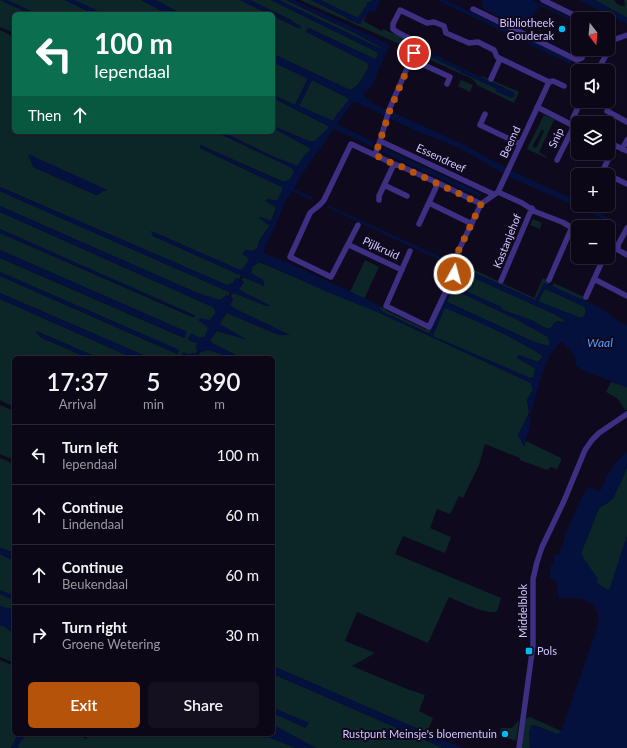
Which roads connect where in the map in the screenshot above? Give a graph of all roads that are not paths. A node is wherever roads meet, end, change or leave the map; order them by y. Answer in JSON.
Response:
{"nodes":[{"id":1,"x":543,"y":0,"type":"edge"},
{"id":2,"x":473,"y":9,"type":"dead end"},
{"id":3,"x":571,"y":14,"type":"edge"},
{"id":4,"x":627,"y":34,"type":"edge"},
{"id":5,"x":615,"y":39,"type":"edge"},
{"id":6,"x":583,"y":56,"type":"edge"},
{"id":7,"x":411,"y":58,"type":"junction"},
{"id":8,"x":500,"y":59,"type":"junction"},
{"id":9,"x":491,"y":79,"type":"dead end"},
{"id":10,"x":549,"y":82,"type":"junction"},
{"id":11,"x":447,"y":84,"type":"dead end"},
{"id":12,"x":564,"y":86,"type":"dead end"},
{"id":13,"x":537,"y":108,"type":"junction"},
{"id":14,"x":607,"y":111,"type":"dead end"},
{"id":15,"x":485,"y":114,"type":"dead end"},
{"id":16,"x":627,"y":122,"type":"edge"},
{"id":17,"x":571,"y":124,"type":"edge"},
{"id":18,"x":571,"y":132,"type":"edge"},
{"id":19,"x":627,"y":140,"type":"edge"},
{"id":20,"x":380,"y":141,"type":"junction"},
{"id":21,"x":520,"y":144,"type":"junction"},
{"id":22,"x":615,"y":146,"type":"edge"},
{"id":23,"x":624,"y":150,"type":"edge"},
{"id":24,"x":375,"y":155,"type":"junction"},
{"id":25,"x":557,"y":160,"type":"dead end"},
{"id":26,"x":608,"y":160,"type":"edge"},
{"id":27,"x":394,"y":164,"type":"junction"},
{"id":28,"x":438,"y":183,"type":"junction"},
{"id":29,"x":627,"y":184,"type":"edge"},
{"id":30,"x":384,"y":185,"type":"junction"},
{"id":31,"x":495,"y":193,"type":"junction"},
{"id":32,"x":407,"y":196,"type":"dead end"},
{"id":33,"x":379,"y":200,"type":"dead end"},
{"id":34,"x":428,"y":203,"type":"junction"},
{"id":35,"x":481,"y":204,"type":"junction"},
{"id":36,"x":532,"y":208,"type":"junction"},
{"id":37,"x":419,"y":224,"type":"dead end"},
{"id":38,"x":472,"y":224,"type":"junction"},
{"id":39,"x":358,"y":225,"type":"dead end"},
{"id":40,"x":571,"y":226,"type":"edge"},
{"id":41,"x":627,"y":228,"type":"edge"},
{"id":42,"x":571,"y":229,"type":"edge"},
{"id":43,"x":350,"y":245,"type":"junction"},
{"id":44,"x":615,"y":248,"type":"edge"},
{"id":45,"x":618,"y":249,"type":"junction"},
{"id":46,"x":410,"y":252,"type":"dead end"},
{"id":47,"x":627,"y":255,"type":"edge"},
{"id":48,"x":601,"y":264,"type":"edge"},
{"id":49,"x":402,"y":270,"type":"junction"},
{"id":50,"x":594,"y":279,"type":"junction"},
{"id":51,"x":549,"y":280,"type":"dead end"},
{"id":52,"x":501,"y":281,"type":"dead end"},
{"id":53,"x":627,"y":296,"type":"edge"},
{"id":54,"x":586,"y":297,"type":"dead end"},
{"id":55,"x":627,"y":414,"type":"edge"},
{"id":56,"x":519,"y":748,"type":"edge"}],
"edges":[{"from":1,"to":3,"type":"street"},
{"from":2,"to":6,"type":"street"},
{"from":4,"to":5,"type":"street"},
{"from":7,"to":8,"type":"street"},
{"from":7,"to":11,"type":"street"},
{"from":7,"to":20,"type":"street"},
{"from":8,"to":9,"type":"street"},
{"from":8,"to":10,"type":"street"},
{"from":10,"to":12,"type":"street"},
{"from":10,"to":13,"type":"street","name":"Beemd"},
{"from":13,"to":17,"type":"street","name":"Snip"},
{"from":13,"to":21,"type":"street","name":"Beemd"},
{"from":14,"to":16,"type":"street"},
{"from":15,"to":21,"type":"street"},
{"from":18,"to":25,"type":"street","name":"Snip"},
{"from":19,"to":23,"type":"street"},
{"from":20,"to":24,"type":"street"},
{"from":20,"to":31,"type":"street","name":"Essendreef"},
{"from":21,"to":31,"type":"street","name":"Beemd"},
{"from":22,"to":23,"type":"street"},
{"from":24,"to":27,"type":"street"},
{"from":24,"to":43,"type":"street"},
{"from":26,"to":29,"type":"street"},
{"from":27,"to":28,"type":"street"},
{"from":27,"to":30,"type":"street"},
{"from":28,"to":34,"type":"street"},
{"from":28,"to":35,"type":"street"},
{"from":30,"to":32,"type":"street"},
{"from":30,"to":33,"type":"street"},
{"from":31,"to":35,"type":"street","name":"Beemd"},
{"from":31,"to":36,"type":"street","name":"Essendreef"},
{"from":34,"to":37,"type":"street"},
{"from":34,"to":38,"type":"street"},
{"from":35,"to":38,"type":"street"},
{"from":36,"to":40,"type":"street","name":"Essendreef"},
{"from":36,"to":52,"type":"street","name":"Kastanjehof"},
{"from":38,"to":49,"type":"street","name":"Pijlkruid"},
{"from":39,"to":43,"type":"street"},
{"from":41,"to":45,"type":"street"},
{"from":42,"to":51,"type":"street"},
{"from":43,"to":49,"type":"street","name":"Pijlkruid"},
{"from":44,"to":45,"type":"street"},
{"from":45,"to":47,"type":"street"},
{"from":46,"to":49,"type":"street","name":"Pijlkruid"},
{"from":48,"to":50,"type":"street"},
{"from":50,"to":53,"type":"street"},
{"from":50,"to":54,"type":"street"},
{"from":55,"to":56,"type":"street","name":"Middelblok"}]}
